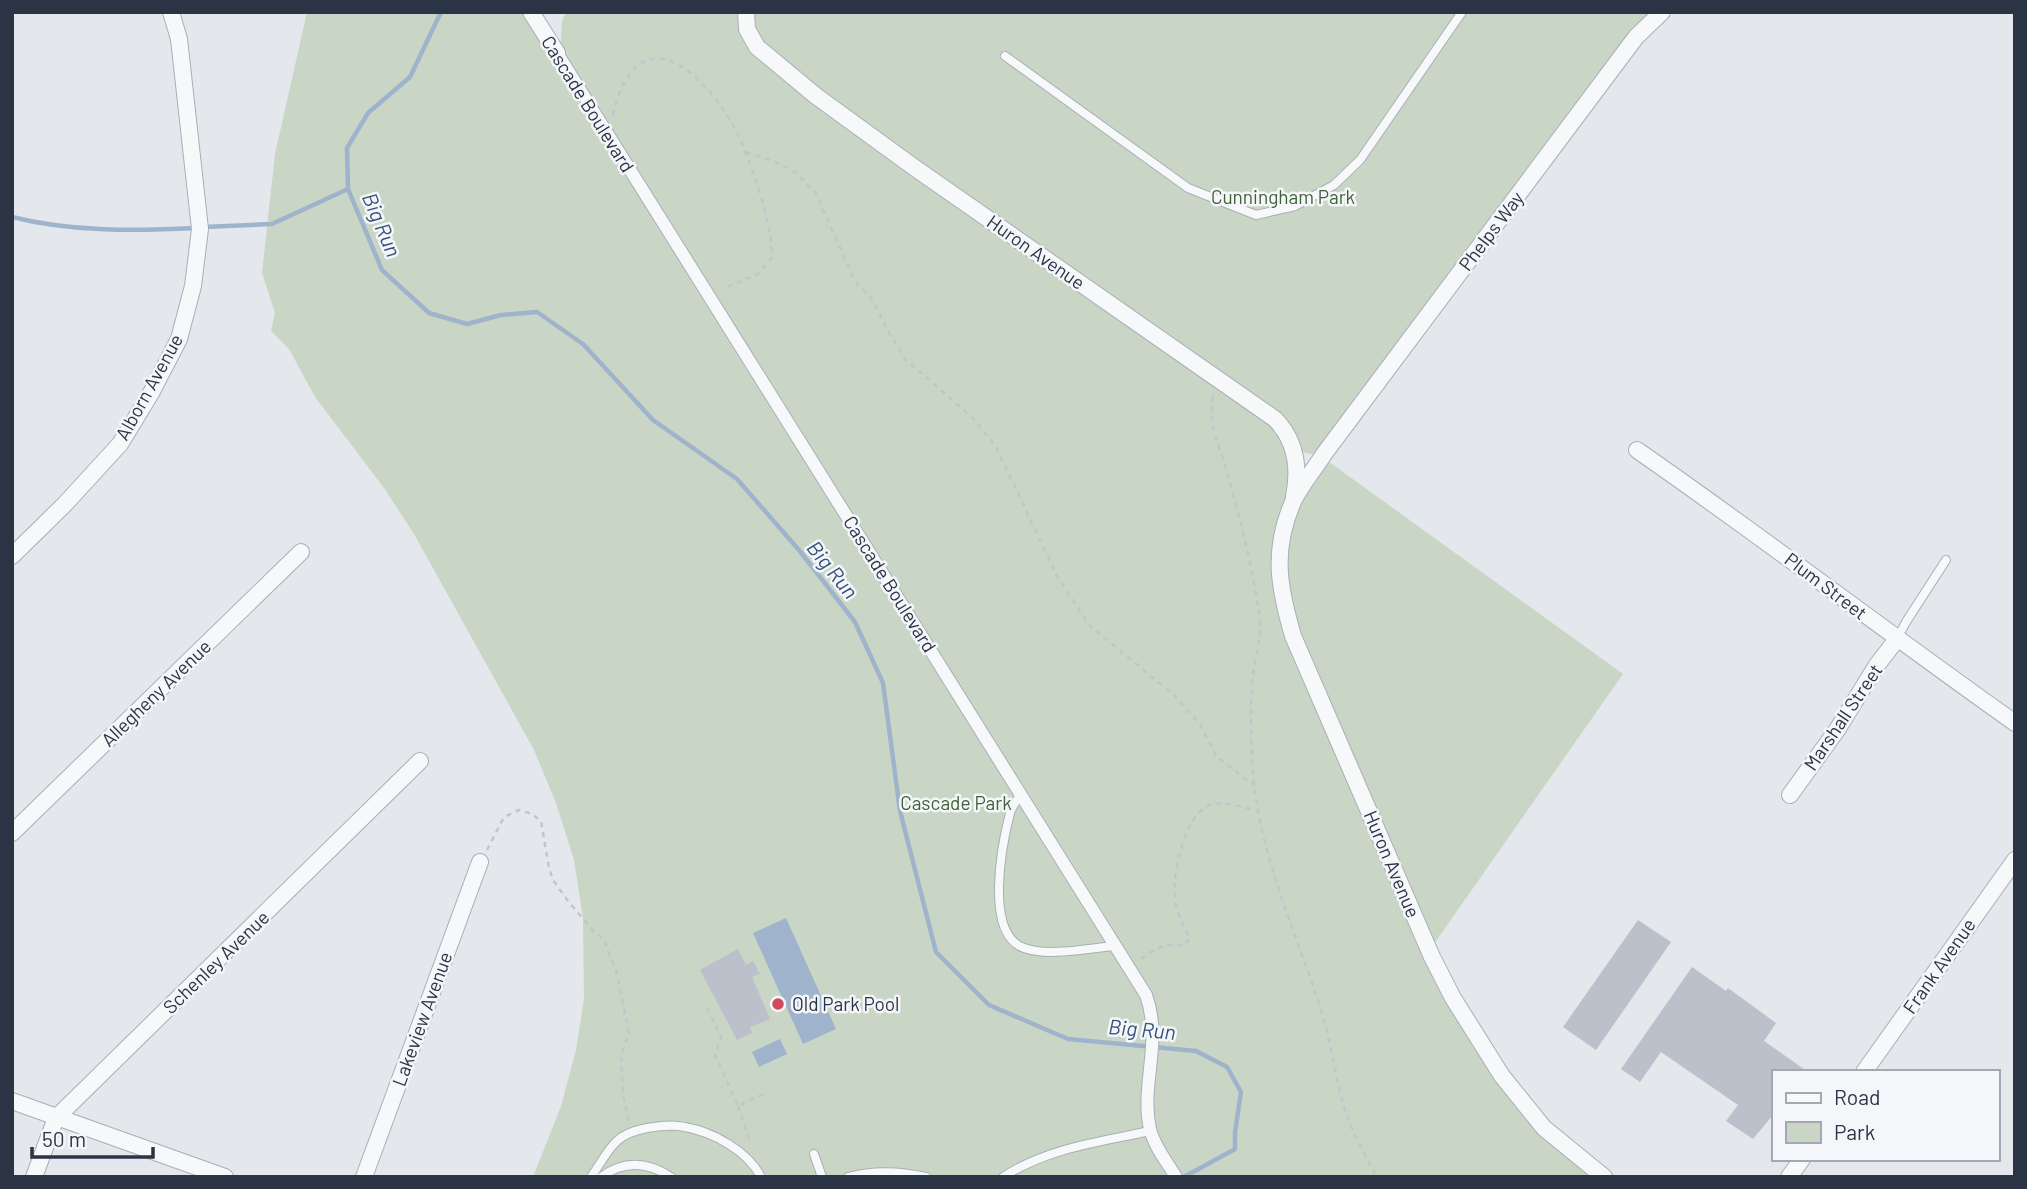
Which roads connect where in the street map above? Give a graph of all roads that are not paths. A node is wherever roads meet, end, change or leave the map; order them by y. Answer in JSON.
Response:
{"nodes":[{"id":1,"x":171,"y":12,"type":"edge"},
{"id":2,"x":746,"y":12,"type":"edge"},
{"id":3,"x":1462,"y":12,"type":"edge"},
{"id":4,"x":1662,"y":12,"type":"edge"},
{"id":5,"x":533,"y":13,"type":"edge"},
{"id":6,"x":557,"y":53,"type":"joint"},
{"id":7,"x":1004,"y":56,"type":"dead end"},
{"id":8,"x":1290,"y":438,"type":"junction"},
{"id":9,"x":1637,"y":450,"type":"dead end"},
{"id":10,"x":1325,"y":453,"type":"junction"},
{"id":11,"x":1292,"y":505,"type":"junction"},
{"id":12,"x":301,"y":552,"type":"dead end"},
{"id":13,"x":12,"y":556,"type":"edge"},
{"id":14,"x":1946,"y":561,"type":"dead end"},
{"id":15,"x":1897,"y":639,"type":"junction"},
{"id":16,"x":2015,"y":723,"type":"edge"},
{"id":17,"x":420,"y":761,"type":"dead end"},
{"id":18,"x":1021,"y":794,"type":"junction"},
{"id":19,"x":1790,"y":795,"type":"dead end"},
{"id":20,"x":12,"y":833,"type":"edge"},
{"id":21,"x":2015,"y":860,"type":"edge"},
{"id":22,"x":480,"y":862,"type":"road end"},
{"id":23,"x":1115,"y":946,"type":"junction"},
{"id":24,"x":1865,"y":1070,"type":"edge"},
{"id":25,"x":12,"y":1101,"type":"edge"},
{"id":26,"x":57,"y":1118,"type":"junction"},
{"id":27,"x":1150,"y":1131,"type":"junction"},
{"id":28,"x":814,"y":1154,"type":"dead end"},
{"id":29,"x":1801,"y":1161,"type":"edge"},
{"id":30,"x":34,"y":1177,"type":"edge"},
{"id":31,"x":225,"y":1177,"type":"edge"},
{"id":32,"x":364,"y":1177,"type":"edge"},
{"id":33,"x":591,"y":1177,"type":"edge"},
{"id":34,"x":601,"y":1177,"type":"edge"},
{"id":35,"x":671,"y":1177,"type":"edge"},
{"id":36,"x":761,"y":1177,"type":"edge"},
{"id":37,"x":822,"y":1177,"type":"edge"},
{"id":38,"x":848,"y":1177,"type":"edge"},
{"id":39,"x":926,"y":1177,"type":"edge"},
{"id":40,"x":1003,"y":1177,"type":"edge"},
{"id":41,"x":1176,"y":1177,"type":"edge"},
{"id":42,"x":1604,"y":1177,"type":"edge"},
{"id":43,"x":1789,"y":1177,"type":"edge"}],
"edges":[{"from":1,"to":13,"type":"street","name":"Alborn Avenue"},
{"from":2,"to":8,"type":"street","name":"Huron Avenue"},
{"from":3,"to":7,"type":"lane"},
{"from":4,"to":10,"type":"street","name":"Phelps Way"},
{"from":5,"to":6,"type":"street","name":"Cascade Boulevard"},
{"from":6,"to":18,"type":"street","name":"Cascade Boulevard"},
{"from":8,"to":10,"type":"street"},
{"from":8,"to":11,"type":"street","name":"Huron Avenue"},
{"from":9,"to":15,"type":"street","name":"Plum Street"},
{"from":10,"to":11,"type":"street","name":"Huron Avenue"},
{"from":11,"to":42,"type":"street","name":"Huron Avenue"},
{"from":12,"to":20,"type":"street","name":"Allegheny Avenue"},
{"from":14,"to":15,"type":"lane"},
{"from":15,"to":16,"type":"street","name":"Plum Street"},
{"from":15,"to":19,"type":"street","name":"Marshall Street"},
{"from":17,"to":26,"type":"street","name":"Schenley Avenue"},
{"from":18,"to":23,"type":"street","name":"Cascade Boulevard"},
{"from":18,"to":23,"type":"lane"},
{"from":21,"to":24,"type":"street","name":"Frank Avenue"},
{"from":22,"to":32,"type":"street","name":"Lakeview Avenue"},
{"from":23,"to":27,"type":"street","name":"Cascade Boulevard"},
{"from":25,"to":26,"type":"street"},
{"from":26,"to":30,"type":"street","name":"Schenley Avenue"},
{"from":26,"to":31,"type":"street"},
{"from":27,"to":40,"type":"lane"},
{"from":27,"to":41,"type":"street","name":"Cascade Boulevard"},
{"from":28,"to":37,"type":"lane"},
{"from":29,"to":43,"type":"street"},
{"from":33,"to":36,"type":"lane"},
{"from":34,"to":35,"type":"lane"},
{"from":38,"to":39,"type":"lane"}]}
